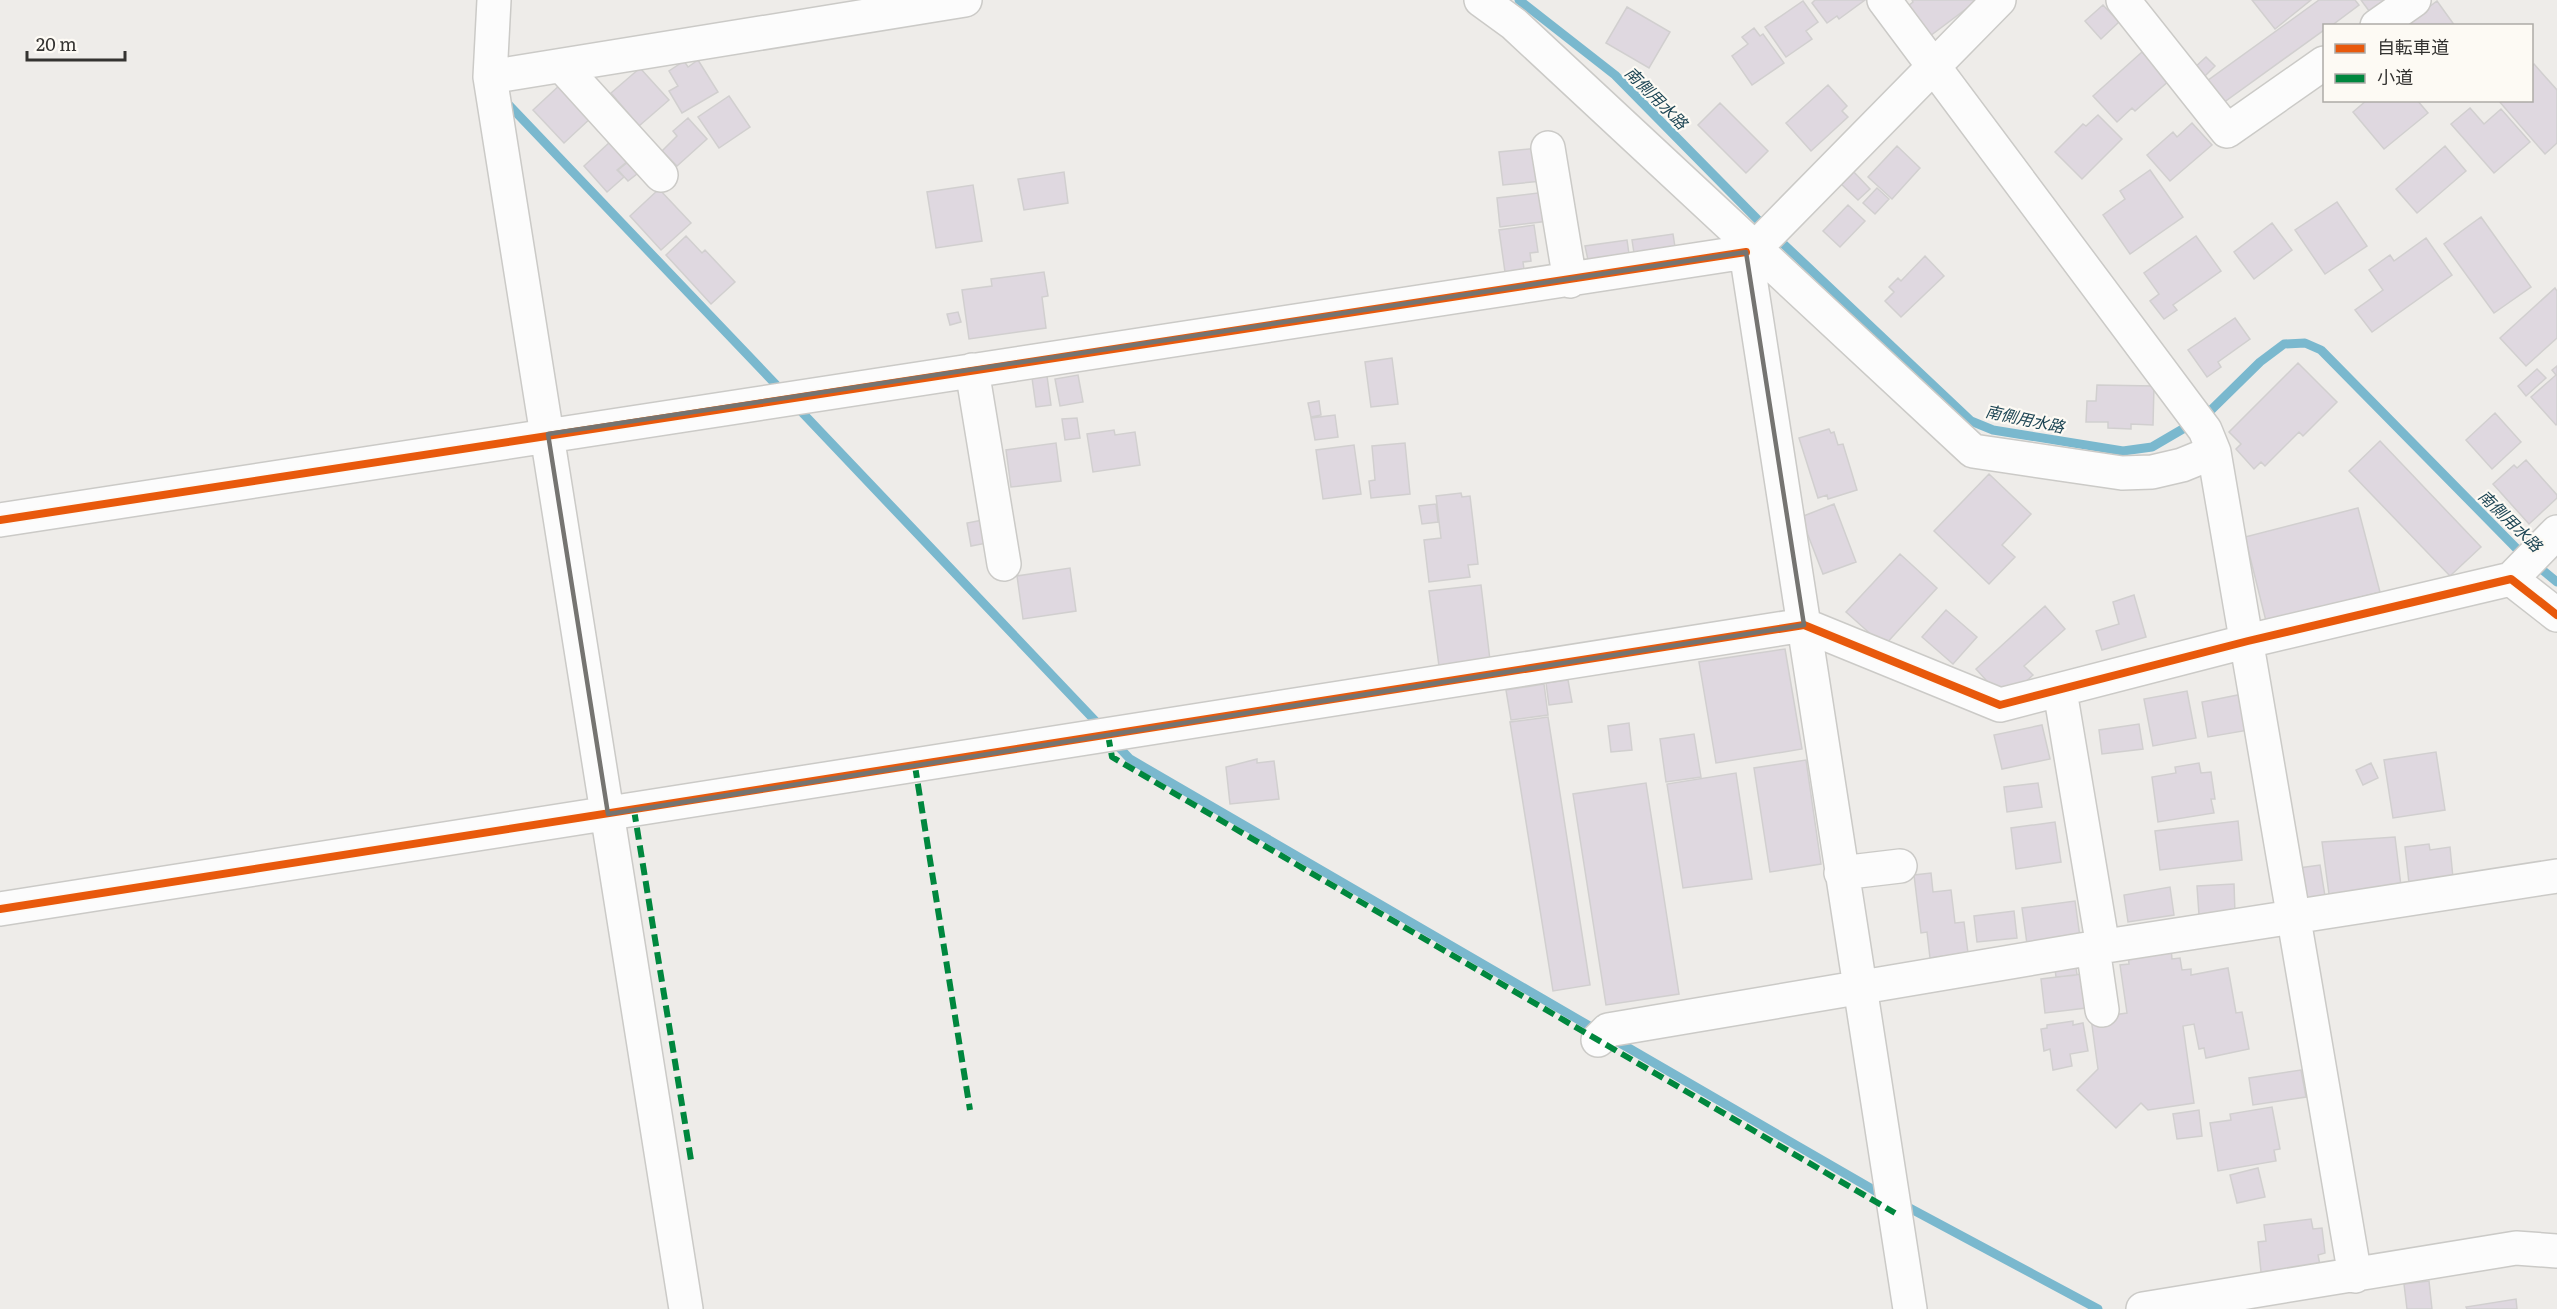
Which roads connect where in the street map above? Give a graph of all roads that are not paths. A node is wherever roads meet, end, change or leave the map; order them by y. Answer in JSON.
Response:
{"nodes":[{"id":1,"x":494,"y":0,"type":"edge"},
{"id":2,"x":965,"y":0,"type":"edge"},
{"id":3,"x":1481,"y":0,"type":"edge"},
{"id":4,"x":1884,"y":0,"type":"edge"},
{"id":5,"x":1998,"y":0,"type":"edge"},
{"id":6,"x":2123,"y":0,"type":"edge"},
{"id":7,"x":2414,"y":0,"type":"edge"},
{"id":8,"x":2380,"y":24,"type":"edge"},
{"id":9,"x":2323,"y":64,"type":"edge"},
{"id":10,"x":562,"y":66,"type":"junction"},
{"id":11,"x":1933,"y":67,"type":"junction"},
{"id":12,"x":490,"y":77,"type":"junction"},
{"id":13,"x":1548,"y":148,"type":"dead end"},
{"id":14,"x":661,"y":174,"type":"dead end"},
{"id":15,"x":1762,"y":239,"type":"junction"},
{"id":16,"x":1570,"y":281,"type":"junction"},
{"id":17,"x":972,"y":370,"type":"junction"},
{"id":18,"x":2202,"y":429,"type":"junction"},
{"id":19,"x":548,"y":434,"type":"junction"},
{"id":20,"x":0,"y":520,"type":"edge"},
{"id":21,"x":2533,"y":557,"type":"edge"},
{"id":22,"x":1004,"y":564,"type":"dead end"},
{"id":23,"x":2557,"y":615,"type":"edge"},
{"id":24,"x":1804,"y":625,"type":"junction"},
{"id":25,"x":2248,"y":640,"type":"junction"},
{"id":26,"x":2060,"y":690,"type":"junction"},
{"id":27,"x":608,"y":814,"type":"junction"},
{"id":28,"x":1900,"y":866,"type":"dead end"},
{"id":29,"x":1841,"y":873,"type":"junction"},
{"id":30,"x":2557,"y":876,"type":"edge"},
{"id":31,"x":0,"y":909,"type":"edge"},
{"id":32,"x":2292,"y":917,"type":"junction"},
{"id":33,"x":2098,"y":947,"type":"junction"},
{"id":34,"x":1858,"y":987,"type":"junction"},
{"id":35,"x":2102,"y":1010,"type":"dead end"},
{"id":36,"x":1598,"y":1040,"type":"dead end"},
{"id":37,"x":2557,"y":1251,"type":"edge"},
{"id":38,"x":2355,"y":1276,"type":"junction"},
{"id":39,"x":686,"y":1309,"type":"edge"},
{"id":40,"x":1910,"y":1309,"type":"edge"},
{"id":41,"x":2143,"y":1309,"type":"edge"}],
"edges":[{"from":1,"to":12,"type":"street"},
{"from":2,"to":10,"type":"street"},
{"from":3,"to":15,"type":"street"},
{"from":4,"to":11,"type":"street"},
{"from":5,"to":11,"type":"street"},
{"from":6,"to":9,"type":"street"},
{"from":7,"to":8,"type":"street"},
{"from":10,"to":12,"type":"street"},
{"from":10,"to":14,"type":"street"},
{"from":11,"to":15,"type":"street"},
{"from":11,"to":18,"type":"street"},
{"from":12,"to":19,"type":"street"},
{"from":13,"to":16,"type":"street"},
{"from":15,"to":16,"type":"street"},
{"from":15,"to":18,"type":"street"},
{"from":15,"to":24,"type":"street"},
{"from":16,"to":17,"type":"street"},
{"from":17,"to":19,"type":"street"},
{"from":17,"to":22,"type":"street"},
{"from":18,"to":25,"type":"street"},
{"from":19,"to":20,"type":"street"},
{"from":19,"to":27,"type":"street"},
{"from":21,"to":23,"type":"street"},
{"from":21,"to":25,"type":"street"},
{"from":24,"to":26,"type":"street"},
{"from":24,"to":27,"type":"street"},
{"from":24,"to":29,"type":"street"},
{"from":25,"to":26,"type":"street"},
{"from":25,"to":32,"type":"street"},
{"from":26,"to":33,"type":"street"},
{"from":27,"to":31,"type":"street"},
{"from":27,"to":39,"type":"street"},
{"from":28,"to":29,"type":"street"},
{"from":29,"to":34,"type":"street"},
{"from":30,"to":32,"type":"street"},
{"from":32,"to":33,"type":"street"},
{"from":32,"to":38,"type":"street"},
{"from":33,"to":34,"type":"street"},
{"from":33,"to":35,"type":"street"},
{"from":34,"to":36,"type":"street"},
{"from":34,"to":40,"type":"street"},
{"from":37,"to":38,"type":"street"},
{"from":38,"to":41,"type":"street"}]}
